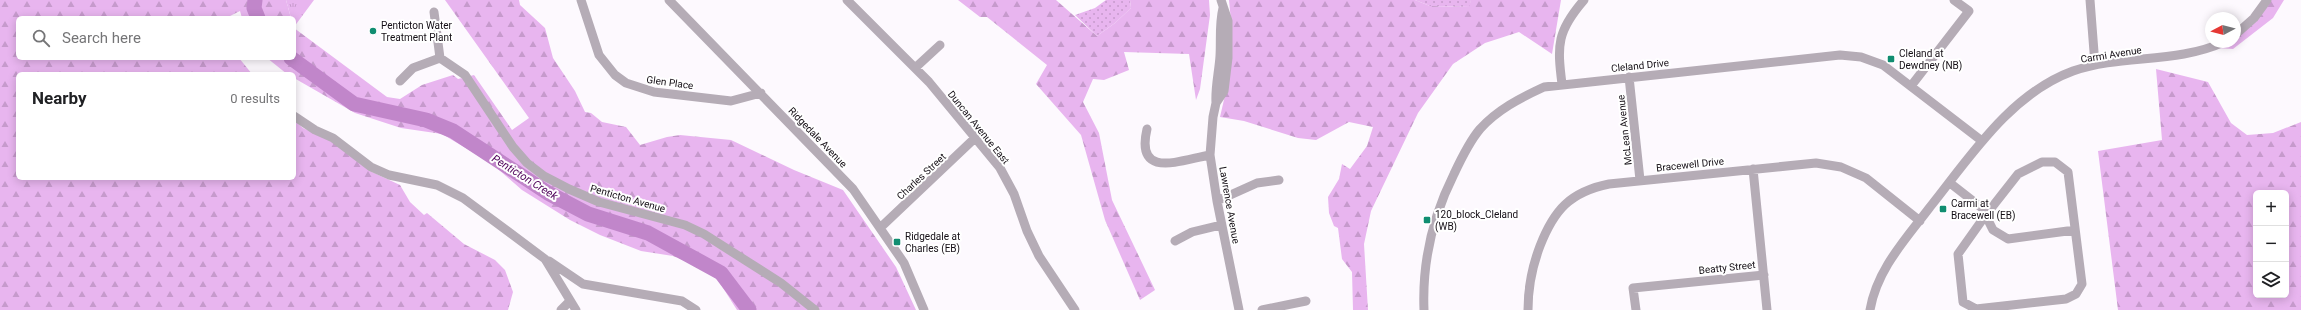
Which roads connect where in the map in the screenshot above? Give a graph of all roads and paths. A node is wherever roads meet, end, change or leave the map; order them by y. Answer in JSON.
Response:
{"nodes":[{"id":1,"x":581,"y":0,"type":"edge"},
{"id":2,"x":669,"y":0,"type":"edge"},
{"id":3,"x":847,"y":0,"type":"edge"},
{"id":4,"x":1584,"y":0,"type":"edge"},
{"id":5,"x":1954,"y":0,"type":"edge"},
{"id":6,"x":2090,"y":0,"type":"edge"},
{"id":7,"x":2267,"y":0,"type":"edge"},
{"id":8,"x":1222,"y":4,"type":"edge"},
{"id":9,"x":434,"y":12,"type":"dead end"},
{"id":10,"x":2241,"y":30,"type":"edge"},
{"id":11,"x":940,"y":45,"type":"dead end"},
{"id":12,"x":2207,"y":48,"type":"edge"},
{"id":13,"x":440,"y":58,"type":"junction"},
{"id":14,"x":2096,"y":65,"type":"junction"},
{"id":15,"x":915,"y":68,"type":"junction"},
{"id":16,"x":1629,"y":77,"type":"junction"},
{"id":17,"x":400,"y":81,"type":"dead end"},
{"id":18,"x":1562,"y":84,"type":"junction"},
{"id":19,"x":1911,"y":86,"type":"junction"},
{"id":20,"x":760,"y":93,"type":"junction"},
{"id":21,"x":296,"y":117,"type":"edge"},
{"id":22,"x":1147,"y":129,"type":"dead end"},
{"id":23,"x":975,"y":138,"type":"junction"},
{"id":24,"x":1982,"y":141,"type":"junction"},
{"id":25,"x":1210,"y":154,"type":"junction"},
{"id":26,"x":1753,"y":169,"type":"junction"},
{"id":27,"x":1279,"y":180,"type":"dead end"},
{"id":28,"x":1640,"y":180,"type":"junction"},
{"id":29,"x":1950,"y":183,"type":"junction"},
{"id":30,"x":1217,"y":201,"type":"junction"},
{"id":31,"x":1984,"y":216,"type":"junction"},
{"id":32,"x":1920,"y":221,"type":"junction"},
{"id":33,"x":1221,"y":225,"type":"junction"},
{"id":34,"x":880,"y":228,"type":"junction"},
{"id":35,"x":2075,"y":230,"type":"junction"},
{"id":36,"x":1175,"y":241,"type":"dead end"},
{"id":37,"x":545,"y":259,"type":"junction"},
{"id":38,"x":1764,"y":275,"type":"junction"},
{"id":39,"x":1306,"y":300,"type":"dead end"},
{"id":40,"x":569,"y":302,"type":"junction"},
{"id":41,"x":561,"y":310,"type":"edge"},
{"id":42,"x":576,"y":310,"type":"edge"},
{"id":43,"x":696,"y":310,"type":"edge"},
{"id":44,"x":815,"y":310,"type":"edge"},
{"id":45,"x":924,"y":310,"type":"edge"},
{"id":46,"x":1075,"y":310,"type":"edge"},
{"id":47,"x":1239,"y":310,"type":"edge"},
{"id":48,"x":1262,"y":310,"type":"edge"},
{"id":49,"x":1424,"y":310,"type":"edge"},
{"id":50,"x":1528,"y":310,"type":"edge"},
{"id":51,"x":1636,"y":310,"type":"edge"},
{"id":52,"x":1766,"y":310,"type":"edge"},
{"id":53,"x":1870,"y":310,"type":"edge"}],
"edges":[{"from":1,"to":20,"type":"street","name":"Glen Place"},
{"from":2,"to":20,"type":"street","name":"Ridgedale Avenue"},
{"from":3,"to":15,"type":"street","name":"Duncan Avenue East"},
{"from":4,"to":18,"type":"street"},
{"from":5,"to":19,"type":"street"},
{"from":6,"to":14,"type":"street"},
{"from":7,"to":10,"type":"street"},
{"from":8,"to":25,"type":"street","name":"Lawrence Avenue"},
{"from":9,"to":13,"type":"street"},
{"from":11,"to":15,"type":"street"},
{"from":12,"to":14,"type":"street","name":"Carmi Avenue"},
{"from":13,"to":17,"type":"street"},
{"from":13,"to":44,"type":"street","name":"Penticton Avenue"},
{"from":14,"to":24,"type":"street","name":"Carmi Avenue"},
{"from":15,"to":23,"type":"street","name":"Duncan Avenue East"},
{"from":16,"to":18,"type":"street","name":"Cleland Drive"},
{"from":16,"to":19,"type":"street","name":"Cleland Drive"},
{"from":16,"to":28,"type":"street","name":"McLean Avenue"},
{"from":18,"to":49,"type":"street","name":"Cleland Drive"},
{"from":19,"to":24,"type":"street","name":"Cleland Drive"},
{"from":20,"to":34,"type":"street","name":"Ridgedale Avenue"},
{"from":21,"to":37,"type":"street"},
{"from":22,"to":25,"type":"street"},
{"from":23,"to":34,"type":"street","name":"Charles Street"},
{"from":23,"to":46,"type":"street","name":"Duncan Avenue East"},
{"from":24,"to":29,"type":"street","name":"Carmi Avenue"},
{"from":25,"to":30,"type":"street","name":"Lawrence Avenue"},
{"from":26,"to":28,"type":"street","name":"Bracewell Drive"},
{"from":26,"to":32,"type":"street","name":"Bracewell Drive"},
{"from":26,"to":38,"type":"street","name":"Beatty Street"},
{"from":27,"to":30,"type":"street"},
{"from":28,"to":50,"type":"street","name":"Bracewell Drive"},
{"from":29,"to":31,"type":"street"},
{"from":29,"to":32,"type":"street","name":"Carmi Avenue"},
{"from":30,"to":33,"type":"street","name":"Lawrence Avenue"},
{"from":31,"to":35,"type":"street"},
{"from":31,"to":35,"type":"street"},
{"from":31,"to":35,"type":"street"},
{"from":32,"to":53,"type":"street","name":"Carmi Avenue"},
{"from":33,"to":36,"type":"street"},
{"from":33,"to":47,"type":"street","name":"Lawrence Avenue"},
{"from":34,"to":45,"type":"street","name":"Ridgedale Avenue"},
{"from":37,"to":40,"type":"street"},
{"from":37,"to":43,"type":"street"},
{"from":38,"to":51,"type":"street","name":"Beatty Street"},
{"from":38,"to":52,"type":"street"},
{"from":39,"to":48,"type":"street"},
{"from":40,"to":41,"type":"street"},
{"from":40,"to":42,"type":"street"}]}
